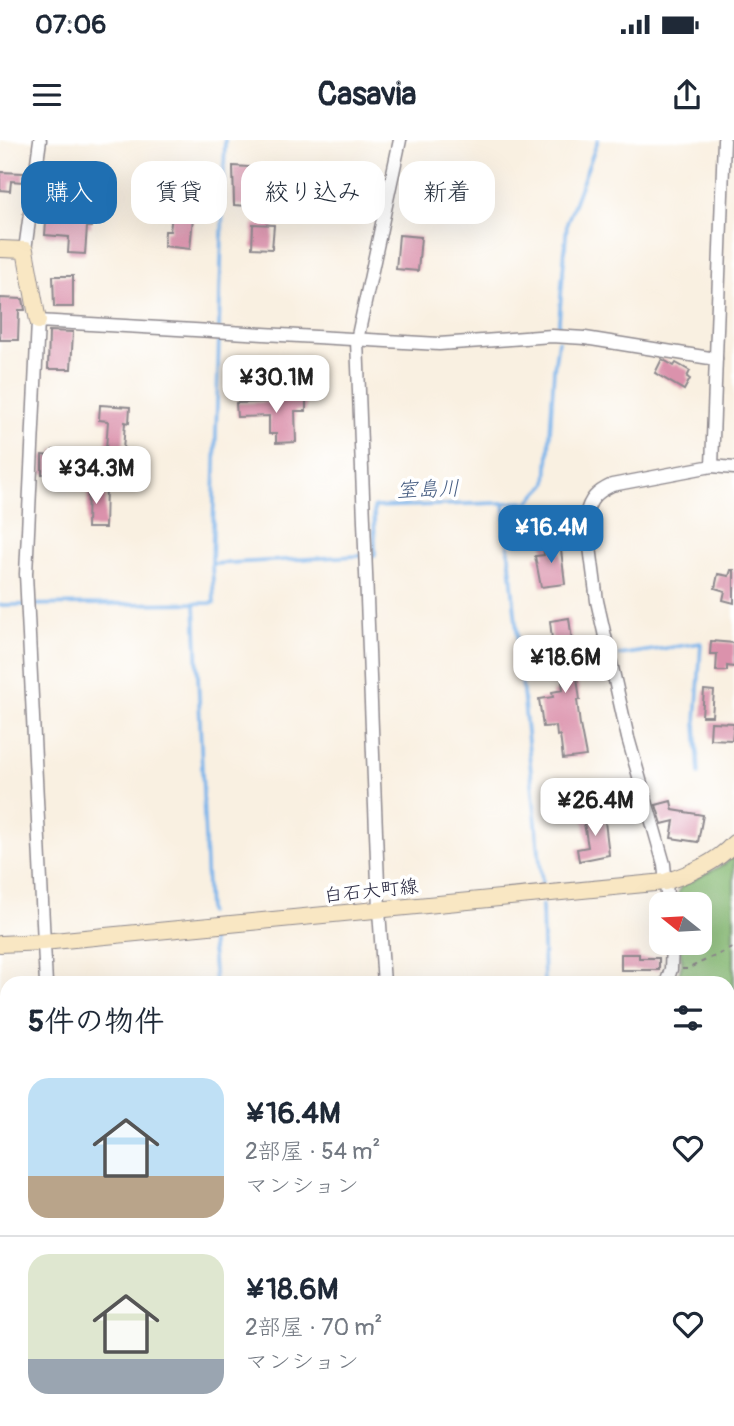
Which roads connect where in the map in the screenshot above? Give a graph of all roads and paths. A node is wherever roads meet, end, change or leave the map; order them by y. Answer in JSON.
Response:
{"nodes":[{"id":1,"x":40,"y":140,"type":"edge"},
{"id":2,"x":400,"y":140,"type":"edge"},
{"id":3,"x":724,"y":140,"type":"edge"},
{"id":4,"x":0,"y":248,"type":"edge"},
{"id":5,"x":26,"y":250,"type":"junction"},
{"id":6,"x":38,"y":321,"type":"junction"},
{"id":7,"x":357,"y":340,"type":"junction"},
{"id":8,"x":716,"y":359,"type":"junction"},
{"id":9,"x":712,"y":466,"type":"junction"},
{"id":10,"x":734,"y":468,"type":"edge"},
{"id":11,"x":734,"y":842,"type":"edge"},
{"id":12,"x":666,"y":882,"type":"junction"},
{"id":13,"x":667,"y":892,"type":"edge"},
{"id":14,"x":379,"y":910,"type":"junction"},
{"id":15,"x":43,"y":942,"type":"junction"},
{"id":16,"x":0,"y":944,"type":"edge"},
{"id":17,"x":734,"y":947,"type":"edge"},
{"id":18,"x":672,"y":956,"type":"edge"},
{"id":19,"x":671,"y":969,"type":"junction"},
{"id":20,"x":45,"y":976,"type":"edge"},
{"id":21,"x":383,"y":976,"type":"edge"},
{"id":22,"x":669,"y":976,"type":"edge"}],
"edges":[{"from":1,"to":5,"type":"street"},
{"from":2,"to":7,"type":"street"},
{"from":3,"to":8,"type":"street"},
{"from":4,"to":5,"type":"main road"},
{"from":5,"to":6,"type":"main road"},
{"from":6,"to":7,"type":"street"},
{"from":6,"to":15,"type":"street"},
{"from":7,"to":8,"type":"street"},
{"from":7,"to":14,"type":"street"},
{"from":8,"to":9,"type":"street"},
{"from":9,"to":10,"type":"street"},
{"from":9,"to":12,"type":"street"},
{"from":11,"to":12,"type":"main road","name":"白石大町線"},
{"from":12,"to":13,"type":"street"},
{"from":12,"to":14,"type":"main road","name":"白石大町線"},
{"from":14,"to":15,"type":"main road","name":"白石大町線"},
{"from":14,"to":21,"type":"street"},
{"from":15,"to":16,"type":"main road","name":"白石大町線"},
{"from":15,"to":20,"type":"street"},
{"from":17,"to":19,"type":"path"},
{"from":18,"to":19,"type":"street"},
{"from":19,"to":22,"type":"street"}]}
